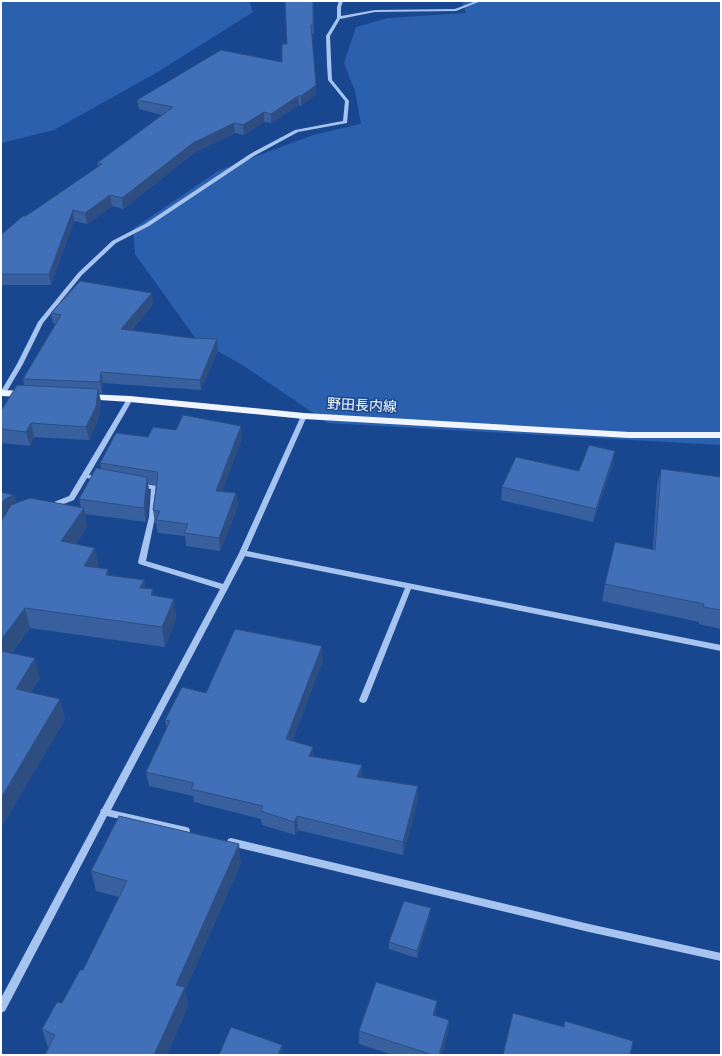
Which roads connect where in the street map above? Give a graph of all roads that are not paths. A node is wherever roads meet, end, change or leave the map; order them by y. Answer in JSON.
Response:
{"nodes":[{"id":1,"x":341,"y":1,"type":"edge"},
{"id":2,"x":479,"y":1,"type":"edge"},
{"id":3,"x":339,"y":18,"type":"junction"},
{"id":4,"x":2,"y":393,"type":"edge"},
{"id":5,"x":34,"y":394,"type":"edge"},
{"id":6,"x":74,"y":396,"type":"edge"},
{"id":7,"x":130,"y":399,"type":"junction"},
{"id":8,"x":304,"y":416,"type":"junction"},
{"id":9,"x":721,"y":435,"type":"edge"},
{"id":10,"x":85,"y":476,"type":"junction"},
{"id":11,"x":108,"y":480,"type":"edge"},
{"id":12,"x":132,"y":484,"type":"edge"},
{"id":13,"x":43,"y":509,"type":"edge"},
{"id":14,"x":243,"y":553,"type":"junction"},
{"id":15,"x":409,"y":586,"type":"junction"},
{"id":16,"x":224,"y":588,"type":"junction"},
{"id":17,"x":721,"y":648,"type":"edge"},
{"id":18,"x":363,"y":700,"type":"dead end"},
{"id":19,"x":104,"y":812,"type":"junction"},
{"id":20,"x":197,"y":834,"type":"edge"},
{"id":21,"x":220,"y":840,"type":"edge"},
{"id":22,"x":721,"y":957,"type":"edge"},
{"id":23,"x":1,"y":1008,"type":"edge"}],
"edges":[{"from":1,"to":3,"type":"street"},
{"from":2,"to":3,"type":"street"},
{"from":3,"to":4,"type":"street"},
{"from":4,"to":5,"type":"main road"},
{"from":6,"to":7,"type":"main road","name":"野田長内線"},
{"from":7,"to":8,"type":"main road","name":"野田長内線"},
{"from":7,"to":10,"type":"street"},
{"from":8,"to":9,"type":"main road","name":"野田長内線"},
{"from":8,"to":14,"type":"street"},
{"from":10,"to":11,"type":"street"},
{"from":10,"to":13,"type":"street"},
{"from":12,"to":16,"type":"street"},
{"from":14,"to":15,"type":"street"},
{"from":14,"to":16,"type":"street"},
{"from":15,"to":17,"type":"street"},
{"from":15,"to":18,"type":"street"},
{"from":16,"to":19,"type":"street"},
{"from":19,"to":20,"type":"street"},
{"from":19,"to":23,"type":"street"},
{"from":21,"to":22,"type":"street"}]}
